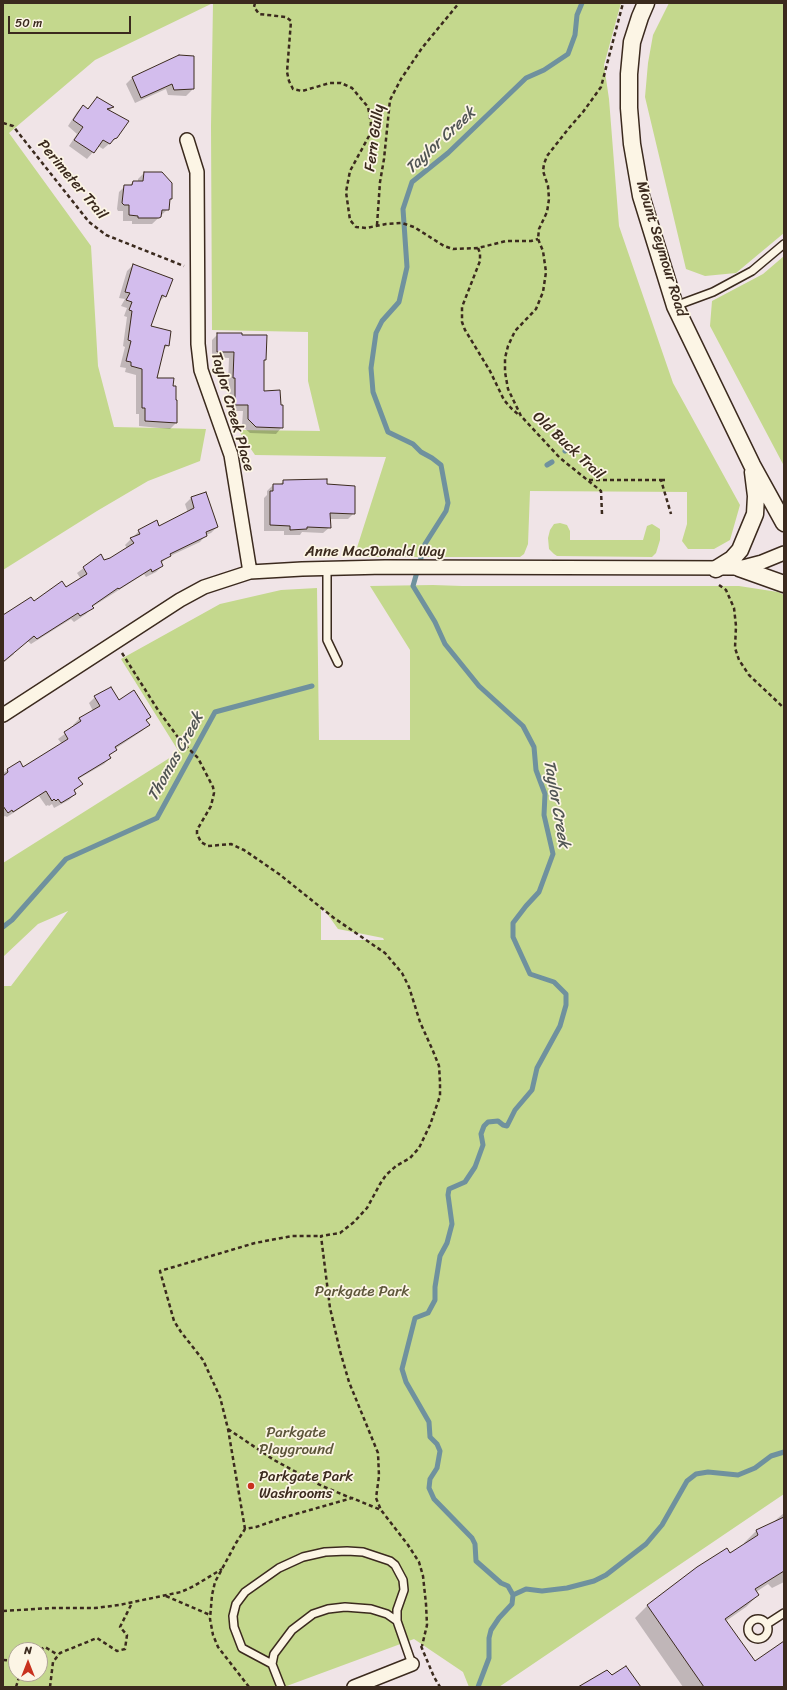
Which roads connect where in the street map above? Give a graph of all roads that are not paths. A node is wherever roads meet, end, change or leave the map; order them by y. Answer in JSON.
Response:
{"nodes":[{"id":1,"x":646,"y":3,"type":"edge"},
{"id":2,"x":186,"y":140,"type":"dead end"},
{"id":3,"x":784,"y":244,"type":"edge"},
{"id":4,"x":675,"y":306,"type":"junction"},
{"id":5,"x":752,"y":465,"type":"junction"},
{"id":6,"x":784,"y":523,"type":"edge"},
{"id":7,"x":784,"y":553,"type":"edge"},
{"id":8,"x":327,"y":568,"type":"junction"},
{"id":9,"x":739,"y":568,"type":"junction"},
{"id":10,"x":250,"y":572,"type":"junction"},
{"id":11,"x":715,"y":577,"type":"junction"},
{"id":12,"x":784,"y":584,"type":"edge"},
{"id":13,"x":338,"y":663,"type":"dead end"},
{"id":14,"x":3,"y":715,"type":"edge"},
{"id":15,"x":784,"y":1612,"type":"edge"},
{"id":16,"x":397,"y":1621,"type":"junction"},
{"id":17,"x":767,"y":1624,"type":"dead end"},
{"id":18,"x":272,"y":1664,"type":"junction"},
{"id":19,"x":412,"y":1664,"type":"joint"},
{"id":20,"x":360,"y":1686,"type":"edge"},
{"id":21,"x":281,"y":1687,"type":"edge"}],
"edges":[{"from":1,"to":4,"type":"street","name":"Mount Seymour Road"},
{"from":2,"to":10,"type":"street","name":"Taylor Creek Place"},
{"from":3,"to":4,"type":"lane"},
{"from":4,"to":5,"type":"street","name":"Mount Seymour Road"},
{"from":5,"to":6,"type":"street","name":"Mount Seymour Road"},
{"from":5,"to":11,"type":"street"},
{"from":7,"to":9,"type":"street","name":"Anne MacDonald Way"},
{"from":8,"to":10,"type":"street","name":"Anne MacDonald Way"},
{"from":8,"to":11,"type":"street","name":"Anne MacDonald Way"},
{"from":8,"to":13,"type":"lane"},
{"from":9,"to":11,"type":"street","name":"Anne MacDonald Way"},
{"from":9,"to":12,"type":"street"},
{"from":10,"to":14,"type":"street","name":"Anne MacDonald Way"},
{"from":15,"to":17,"type":"lane"},
{"from":16,"to":18,"type":"lane"},
{"from":16,"to":18,"type":"lane"},
{"from":16,"to":19,"type":"lane"},
{"from":18,"to":21,"type":"lane"},
{"from":19,"to":20,"type":"street"}]}
